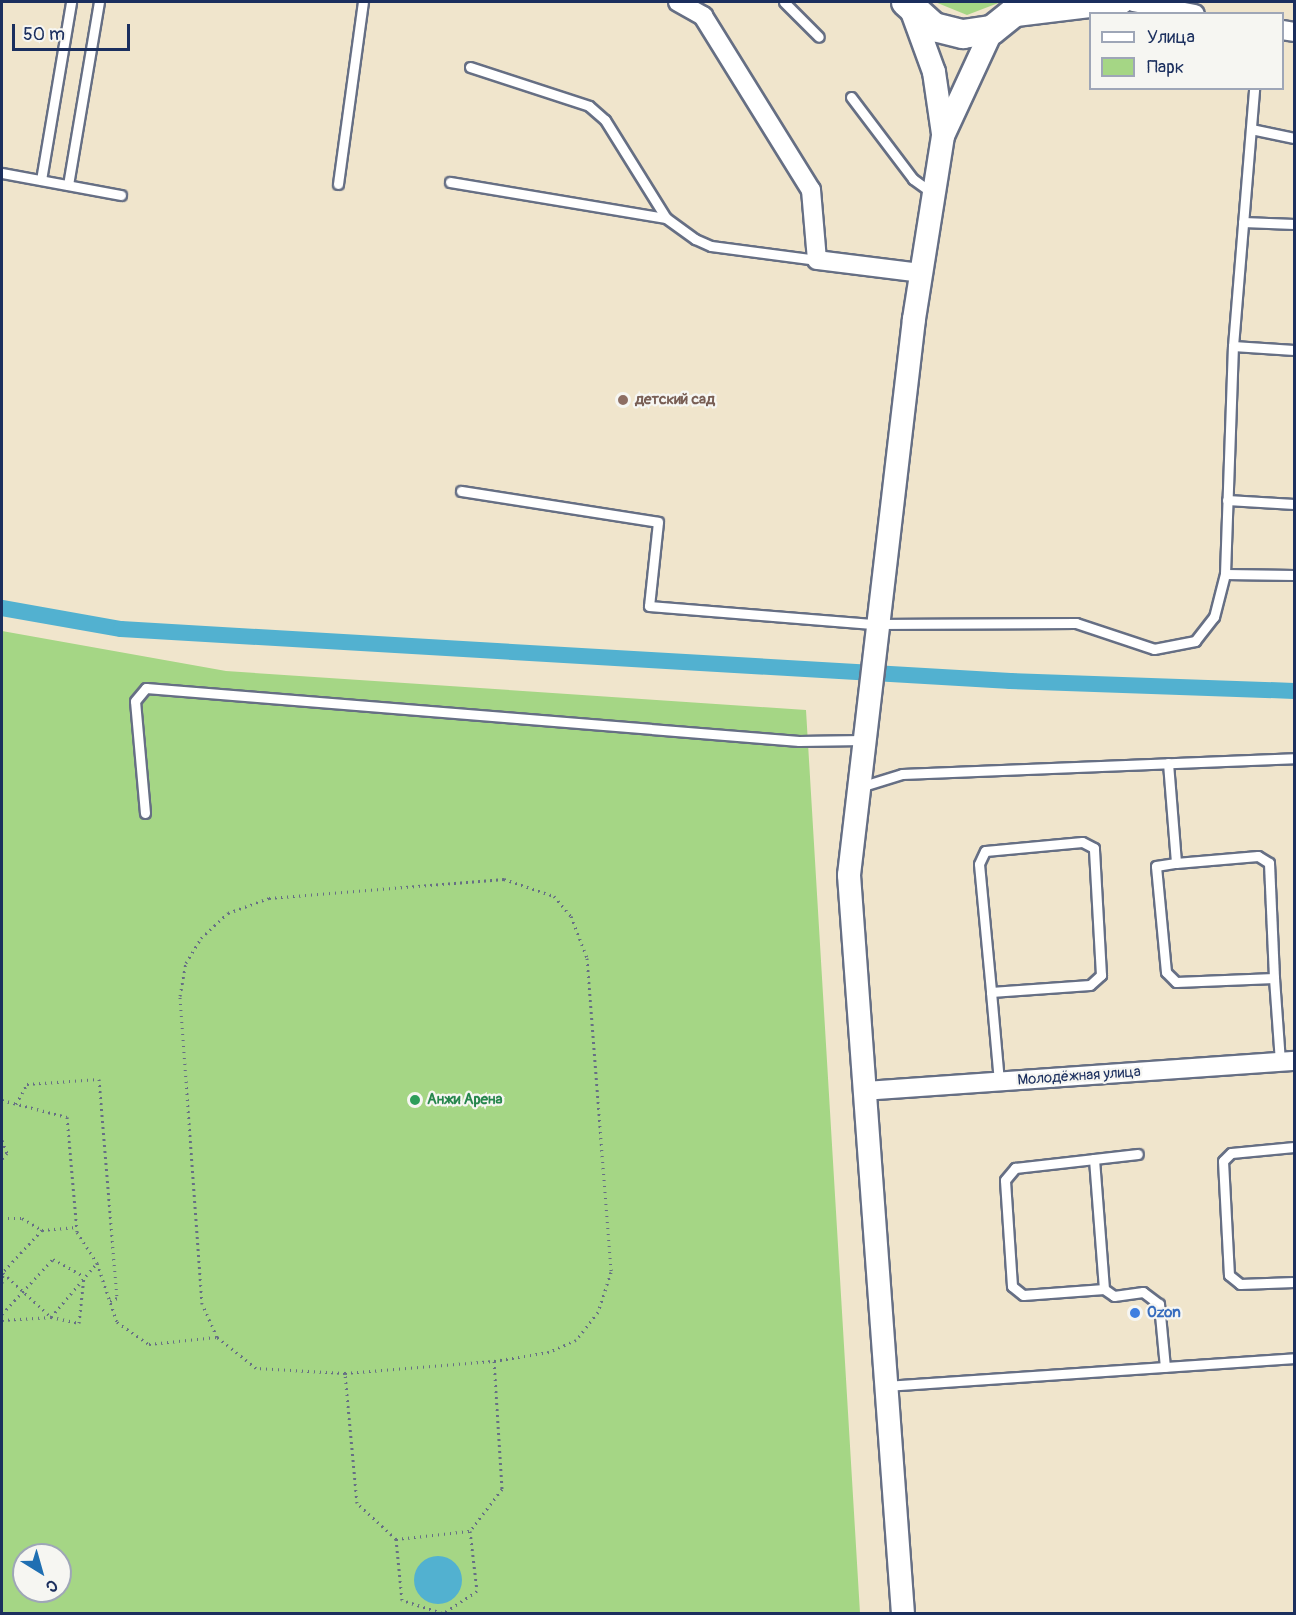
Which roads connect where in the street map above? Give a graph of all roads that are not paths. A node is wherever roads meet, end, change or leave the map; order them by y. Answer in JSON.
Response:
{"nodes":[{"id":1,"x":71,"y":2,"type":"edge"},
{"id":2,"x":99,"y":2,"type":"edge"},
{"id":3,"x":363,"y":2,"type":"edge"},
{"id":4,"x":678,"y":2,"type":"edge"},
{"id":5,"x":784,"y":2,"type":"edge"},
{"id":6,"x":1122,"y":2,"type":"edge"},
{"id":7,"x":1133,"y":2,"type":"edge"},
{"id":8,"x":908,"y":5,"type":"edge"},
{"id":9,"x":1185,"y":12,"type":"edge"},
{"id":10,"x":1012,"y":15,"type":"edge"},
{"id":11,"x":819,"y":37,"type":"dead end"},
{"id":12,"x":470,"y":67,"type":"dead end"},
{"id":13,"x":1254,"y":90,"type":"edge"},
{"id":14,"x":851,"y":97,"type":"dead end"},
{"id":15,"x":1251,"y":129,"type":"junction"},
{"id":16,"x":943,"y":136,"type":"junction"},
{"id":17,"x":1294,"y":138,"type":"edge"},
{"id":18,"x":2,"y":172,"type":"edge"},
{"id":19,"x":41,"y":180,"type":"junction"},
{"id":20,"x":450,"y":182,"type":"dead end"},
{"id":21,"x":338,"y":184,"type":"dead end"},
{"id":22,"x":68,"y":185,"type":"junction"},
{"id":23,"x":934,"y":194,"type":"junction"},
{"id":24,"x":121,"y":195,"type":"dead end"},
{"id":25,"x":666,"y":218,"type":"junction"},
{"id":26,"x":1243,"y":222,"type":"junction"},
{"id":27,"x":1294,"y":224,"type":"edge"},
{"id":28,"x":817,"y":260,"type":"junction"},
{"id":29,"x":921,"y":273,"type":"junction"},
{"id":30,"x":1233,"y":346,"type":"junction"},
{"id":31,"x":1294,"y":350,"type":"edge"},
{"id":32,"x":461,"y":491,"type":"dead end"},
{"id":33,"x":1227,"y":500,"type":"junction"},
{"id":34,"x":1294,"y":504,"type":"edge"},
{"id":35,"x":1225,"y":574,"type":"junction"},
{"id":36,"x":1294,"y":575,"type":"edge"},
{"id":37,"x":874,"y":634,"type":"junction"},
{"id":38,"x":863,"y":740,"type":"junction"},
{"id":39,"x":1294,"y":758,"type":"edge"},
{"id":40,"x":1168,"y":763,"type":"junction"},
{"id":41,"x":858,"y":788,"type":"junction"},
{"id":42,"x":145,"y":813,"type":"dead end"},
{"id":43,"x":1176,"y":863,"type":"junction"},
{"id":44,"x":1274,"y":978,"type":"junction"},
{"id":45,"x":991,"y":992,"type":"junction"},
{"id":46,"x":1287,"y":1062,"type":"edge"},
{"id":47,"x":999,"y":1082,"type":"junction"},
{"id":48,"x":864,"y":1091,"type":"junction"},
{"id":49,"x":1294,"y":1147,"type":"edge"},
{"id":50,"x":1138,"y":1154,"type":"dead end"},
{"id":51,"x":1094,"y":1159,"type":"junction"},
{"id":52,"x":1294,"y":1282,"type":"edge"},
{"id":53,"x":1104,"y":1289,"type":"junction"},
{"id":54,"x":1294,"y":1358,"type":"edge"},
{"id":55,"x":1165,"y":1367,"type":"junction"},
{"id":56,"x":886,"y":1386,"type":"junction"},
{"id":57,"x":903,"y":1614,"type":"edge"}],
"edges":[{"from":1,"to":19,"type":"lane"},
{"from":2,"to":22,"type":"lane"},
{"from":3,"to":21,"type":"lane"},
{"from":4,"to":28,"type":"street"},
{"from":5,"to":11,"type":"lane"},
{"from":6,"to":10,"type":"street"},
{"from":7,"to":9,"type":"street"},
{"from":8,"to":10,"type":"main road"},
{"from":8,"to":16,"type":"street"},
{"from":10,"to":16,"type":"street"},
{"from":12,"to":25,"type":"lane"},
{"from":13,"to":15,"type":"lane"},
{"from":14,"to":23,"type":"lane"},
{"from":15,"to":17,"type":"lane"},
{"from":15,"to":26,"type":"lane"},
{"from":16,"to":23,"type":"street"},
{"from":18,"to":19,"type":"lane"},
{"from":19,"to":22,"type":"lane"},
{"from":20,"to":25,"type":"lane"},
{"from":22,"to":24,"type":"lane"},
{"from":23,"to":29,"type":"street"},
{"from":25,"to":28,"type":"lane"},
{"from":26,"to":27,"type":"lane"},
{"from":26,"to":30,"type":"lane"},
{"from":28,"to":29,"type":"street"},
{"from":29,"to":37,"type":"street"},
{"from":30,"to":31,"type":"lane"},
{"from":30,"to":33,"type":"lane"},
{"from":32,"to":37,"type":"lane"},
{"from":33,"to":34,"type":"lane"},
{"from":33,"to":35,"type":"lane"},
{"from":35,"to":36,"type":"lane"},
{"from":35,"to":37,"type":"lane"},
{"from":37,"to":38,"type":"street"},
{"from":38,"to":41,"type":"street"},
{"from":38,"to":42,"type":"lane"},
{"from":39,"to":40,"type":"lane"},
{"from":40,"to":41,"type":"lane"},
{"from":40,"to":43,"type":"lane"},
{"from":41,"to":48,"type":"street"},
{"from":43,"to":44,"type":"lane"},
{"from":43,"to":44,"type":"lane"},
{"from":44,"to":46,"type":"lane"},
{"from":45,"to":45,"type":"lane"},
{"from":45,"to":47,"type":"lane"},
{"from":46,"to":47,"type":"street","name":"Молодёжная улица"},
{"from":47,"to":48,"type":"street","name":"Молодёжная улица"},
{"from":48,"to":56,"type":"street"},
{"from":49,"to":52,"type":"lane"},
{"from":50,"to":51,"type":"lane"},
{"from":51,"to":53,"type":"lane"},
{"from":51,"to":53,"type":"lane"},
{"from":53,"to":55,"type":"lane"},
{"from":54,"to":55,"type":"lane"},
{"from":55,"to":56,"type":"lane"},
{"from":56,"to":57,"type":"street"}]}
